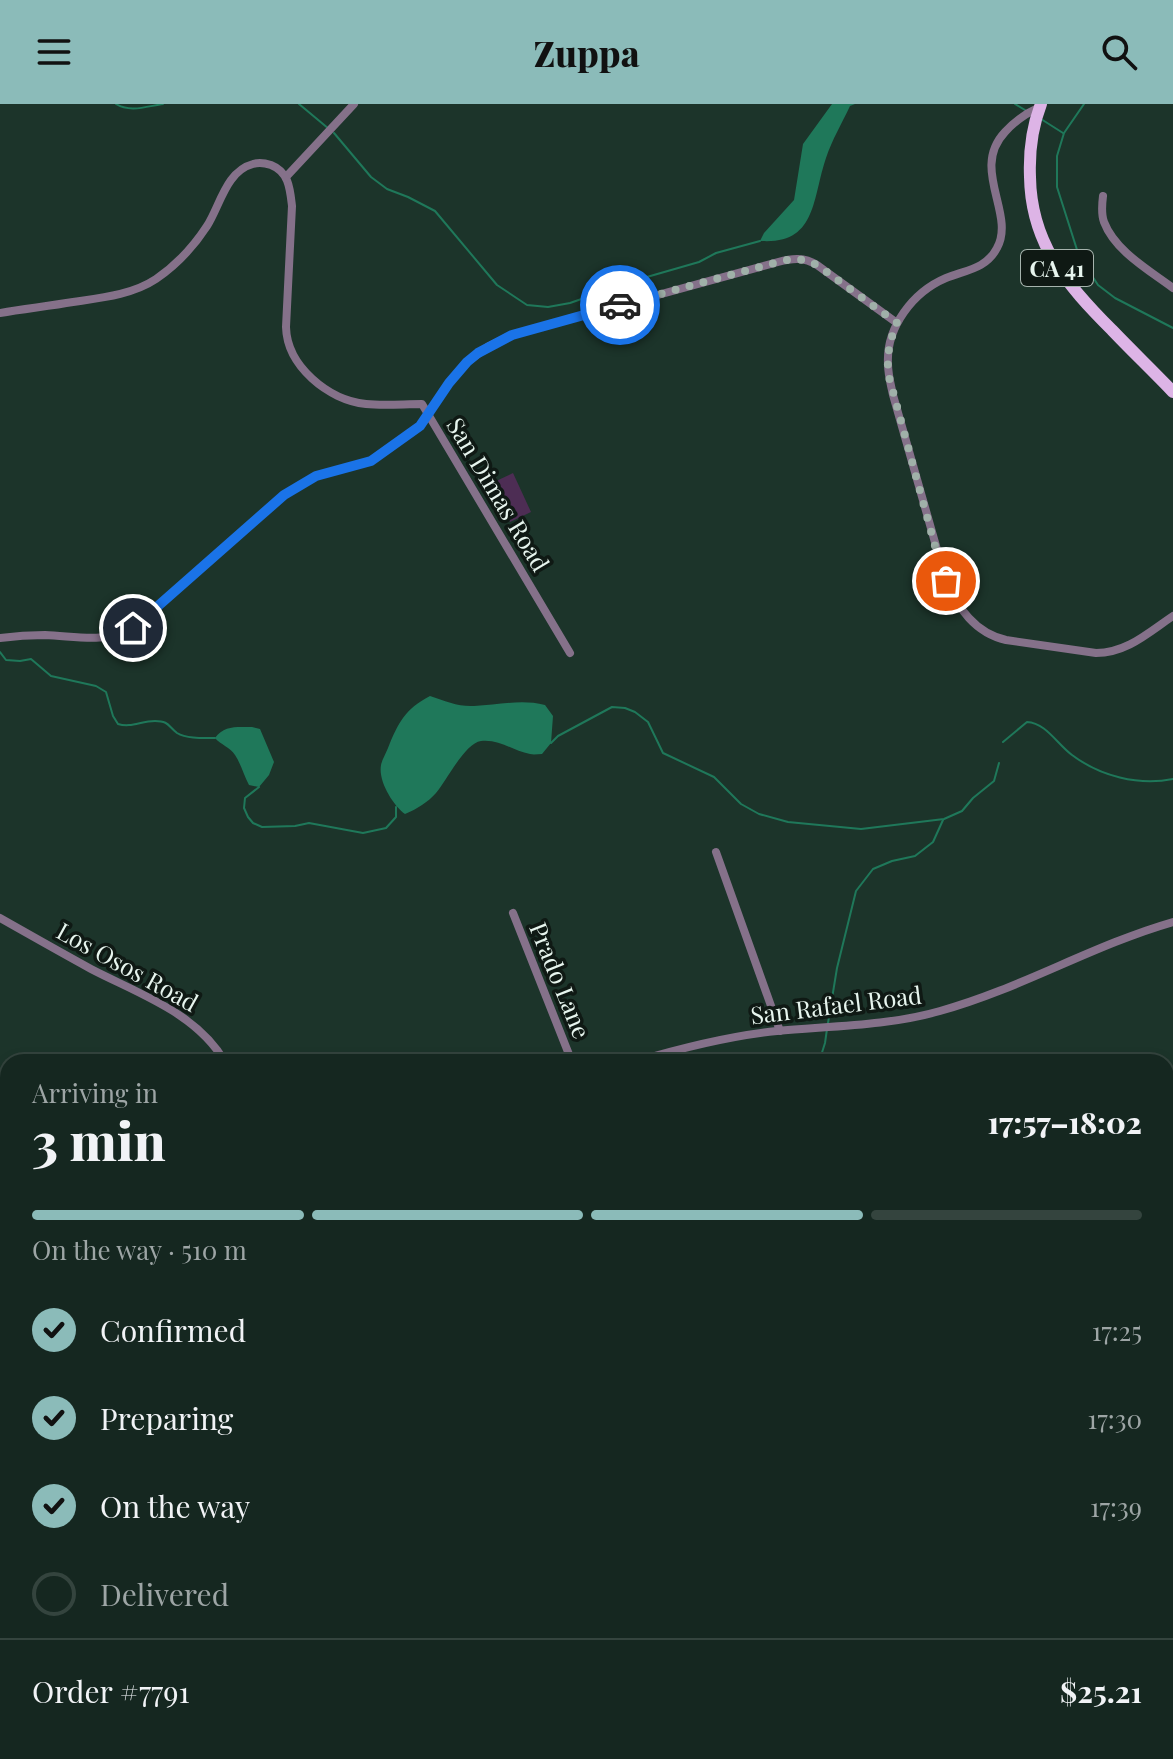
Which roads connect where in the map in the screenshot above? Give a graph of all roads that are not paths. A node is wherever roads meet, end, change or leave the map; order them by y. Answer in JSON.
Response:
{"nodes":[{"id":1,"x":354,"y":104,"type":"edge"},
{"id":2,"x":1041,"y":106,"type":"edge"},
{"id":3,"x":286,"y":177,"type":"junction"},
{"id":4,"x":1103,"y":196,"type":"dead end"},
{"id":5,"x":1173,"y":288,"type":"edge"},
{"id":6,"x":0,"y":313,"type":"edge"},
{"id":7,"x":897,"y":323,"type":"junction"},
{"id":8,"x":1173,"y":392,"type":"edge"},
{"id":9,"x":427,"y":413,"type":"junction"},
{"id":10,"x":1173,"y":616,"type":"edge"},
{"id":11,"x":0,"y":638,"type":"edge"},
{"id":12,"x":570,"y":653,"type":"dead end"},
{"id":13,"x":716,"y":852,"type":"dead end"},
{"id":14,"x":513,"y":913,"type":"dead end"},
{"id":15,"x":0,"y":918,"type":"edge"},
{"id":16,"x":1173,"y":922,"type":"edge"},
{"id":17,"x":780,"y":1031,"type":"junction"},
{"id":18,"x":219,"y":1054,"type":"edge"},
{"id":19,"x":569,"y":1054,"type":"edge"},
{"id":20,"x":664,"y":1054,"type":"edge"}],
"edges":[{"from":1,"to":3,"type":"street"},
{"from":2,"to":7,"type":"street"},
{"from":2,"to":8,"type":"main road","name":"CA 41","number":"CA 41"},
{"from":3,"to":6,"type":"street"},
{"from":3,"to":9,"type":"street","name":"San Dimas Road"},
{"from":4,"to":5,"type":"street"},
{"from":7,"to":9,"type":"street"},
{"from":7,"to":10,"type":"street"},
{"from":9,"to":11,"type":"street"},
{"from":9,"to":12,"type":"street","name":"San Dimas Road"},
{"from":13,"to":17,"type":"street"},
{"from":14,"to":19,"type":"street","name":"Prado Lane"},
{"from":15,"to":18,"type":"street","name":"Los Osos Road"},
{"from":16,"to":17,"type":"street","name":"San Rafael Road"},
{"from":17,"to":20,"type":"street","name":"San Rafael Road"}]}
